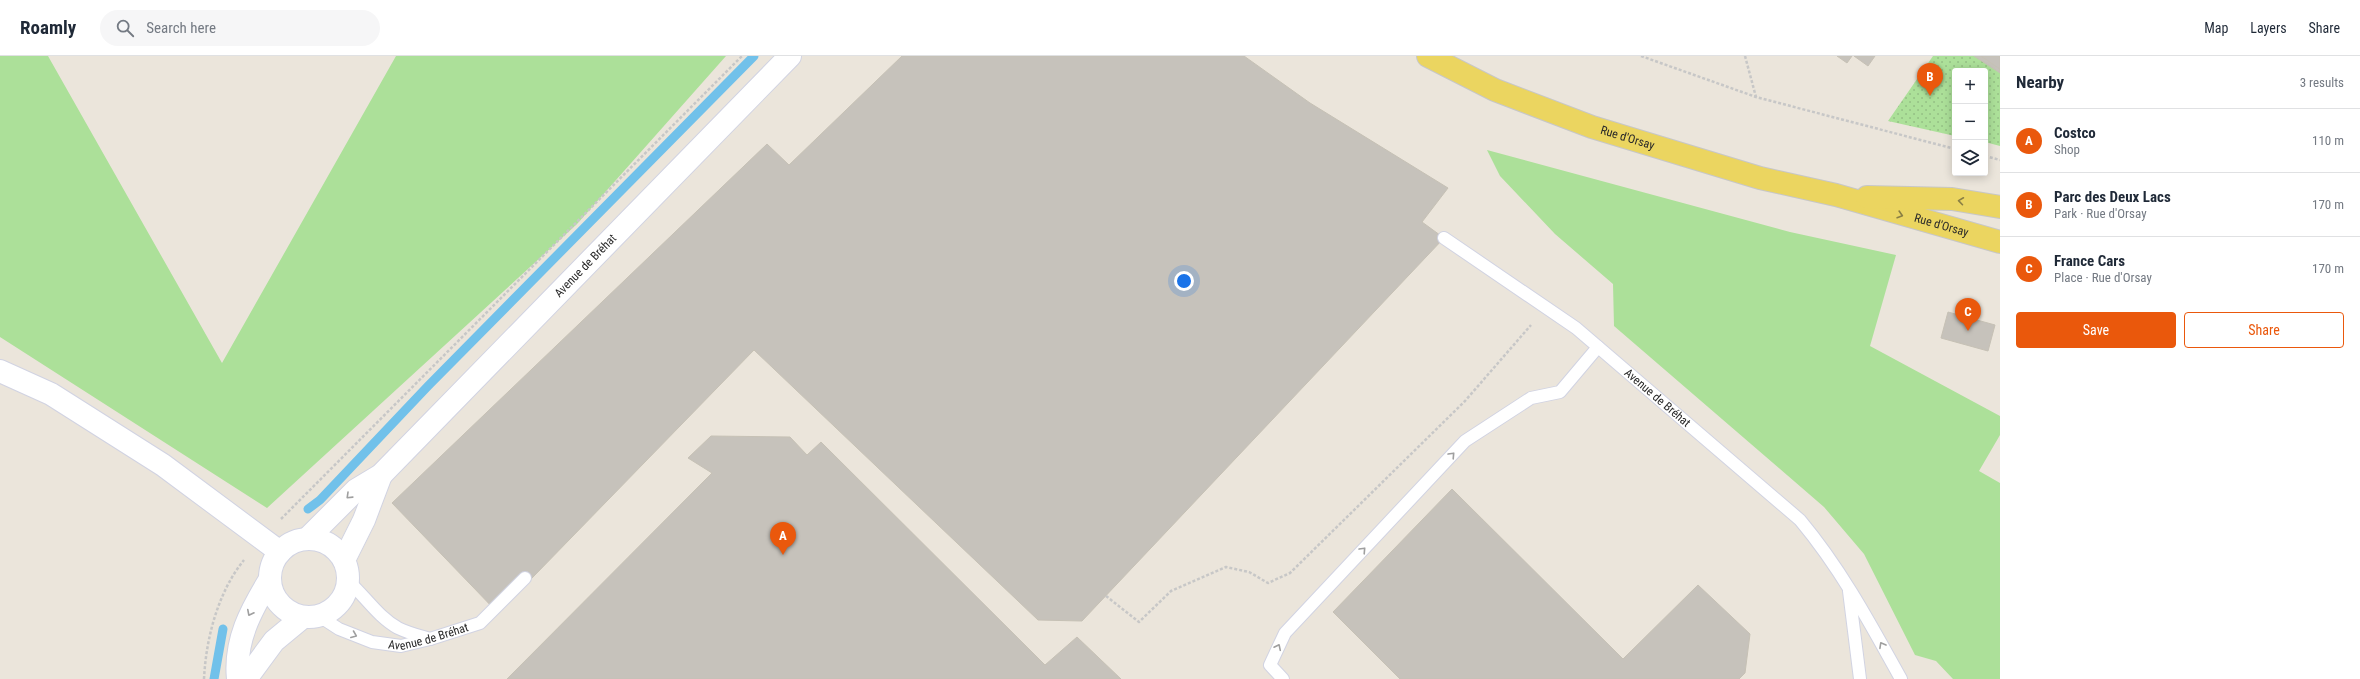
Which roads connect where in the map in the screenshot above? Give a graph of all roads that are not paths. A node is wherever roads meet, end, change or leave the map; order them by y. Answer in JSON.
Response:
{"nodes":[{"id":1,"x":790,"y":56,"type":"edge"},
{"id":2,"x":1428,"y":56,"type":"edge"},
{"id":3,"x":1836,"y":196,"type":"junction"},
{"id":4,"x":2000,"y":206,"type":"edge"},
{"id":5,"x":1444,"y":238,"type":"dead end"},
{"id":6,"x":2000,"y":242,"type":"edge"},
{"id":7,"x":1598,"y":347,"type":"junction"},
{"id":8,"x":0,"y":370,"type":"edge"},
{"id":9,"x":381,"y":475,"type":"junction"},
{"id":10,"x":307,"y":539,"type":"junction"},
{"id":11,"x":280,"y":552,"type":"junction"},
{"id":12,"x":344,"y":560,"type":"junction"},
{"id":13,"x":525,"y":578,"type":"dead end"},
{"id":14,"x":270,"y":579,"type":"junction"},
{"id":15,"x":348,"y":581,"type":"junction"},
{"id":16,"x":1848,"y":584,"type":"junction"},
{"id":17,"x":311,"y":617,"type":"junction"},
{"id":18,"x":430,"y":639,"type":"junction"},
{"id":19,"x":238,"y":679,"type":"edge"},
{"id":20,"x":246,"y":679,"type":"edge"},
{"id":21,"x":1283,"y":679,"type":"edge"},
{"id":22,"x":1860,"y":679,"type":"edge"},
{"id":23,"x":1901,"y":679,"type":"edge"}],
"edges":[{"from":1,"to":9,"type":"street","name":"Avenue de Bréhat"},
{"from":2,"to":3,"type":"main road","name":"Rue d'Orsay"},
{"from":4,"to":3,"type":"main road","name":"Rue d'Orsay","one_way":true},
{"from":3,"to":6,"type":"main road","name":"Rue d'Orsay","one_way":true},
{"from":5,"to":7,"type":"lane","name":"Avenue de Bréhat"},
{"from":7,"to":16,"type":"lane","name":"Avenue de Bréhat"},
{"from":21,"to":7,"type":"lane","one_way":true},
{"from":8,"to":11,"type":"street"},
{"from":9,"to":10,"type":"street","name":"Avenue de Bréhat","one_way":true},
{"from":9,"to":12,"type":"street","name":"Avenue de Bréhat"},
{"from":10,"to":11,"type":"street"},
{"from":10,"to":12,"type":"street"},
{"from":11,"to":14,"type":"street"},
{"from":12,"to":15,"type":"street"},
{"from":13,"to":18,"type":"lane","name":"Avenue de Bréhat"},
{"from":14,"to":17,"type":"street"},
{"from":14,"to":19,"type":"street","one_way":true},
{"from":15,"to":17,"type":"street"},
{"from":15,"to":18,"type":"lane"},
{"from":16,"to":22,"type":"lane","name":"Avenue de Bréhat"},
{"from":23,"to":16,"type":"lane","name":"Avenue de Bréhat","one_way":true},
{"from":17,"to":18,"type":"lane","name":"Avenue de Bréhat","one_way":true},
{"from":17,"to":20,"type":"street"}]}
